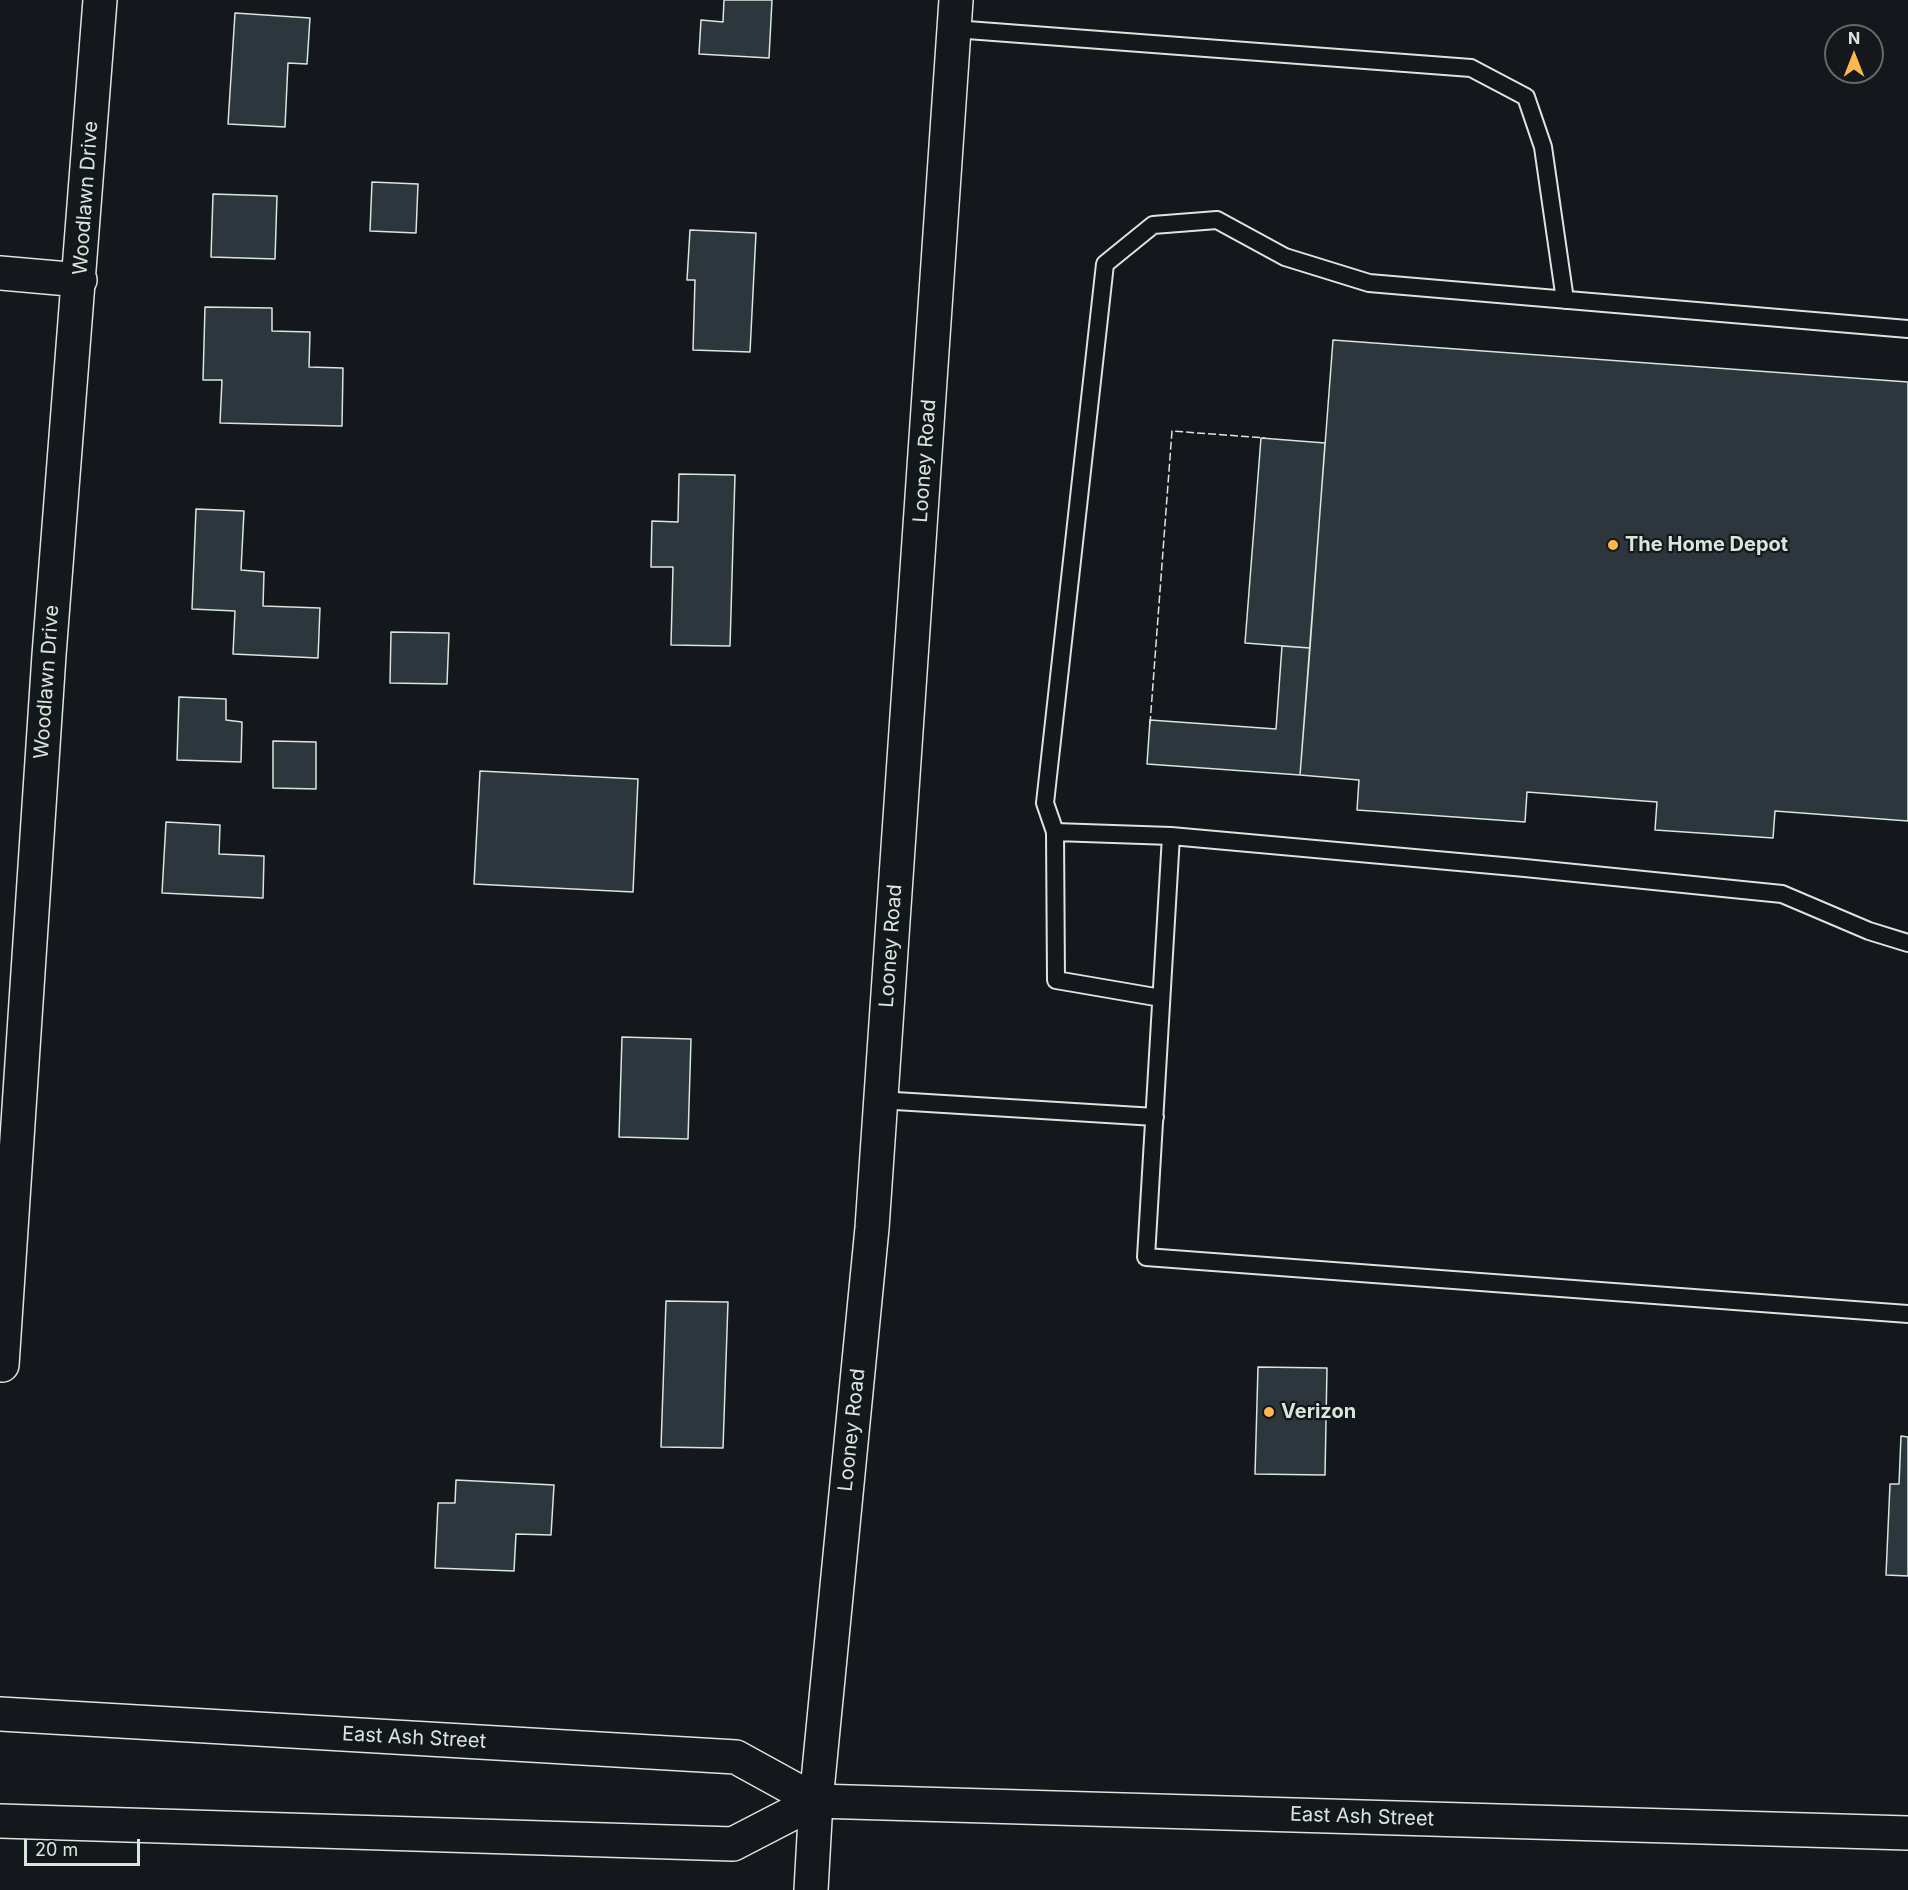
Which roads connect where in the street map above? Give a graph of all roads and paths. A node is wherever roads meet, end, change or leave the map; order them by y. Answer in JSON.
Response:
{"nodes":[{"id":1,"x":100,"y":0,"type":"edge"},
{"id":2,"x":955,"y":15,"type":"edge"},
{"id":3,"x":0,"y":273,"type":"edge"},
{"id":4,"x":80,"y":280,"type":"junction"},
{"id":5,"x":1565,"y":300,"type":"junction"},
{"id":6,"x":1908,"y":329,"type":"edge"},
{"id":7,"x":1055,"y":832,"type":"junction"},
{"id":8,"x":1171,"y":836,"type":"junction"},
{"id":9,"x":1908,"y":943,"type":"edge"},
{"id":10,"x":1161,"y":998,"type":"junction"},
{"id":11,"x":879,"y":1100,"type":"junction"},
{"id":12,"x":1155,"y":1117,"type":"junction"},
{"id":13,"x":1908,"y":1314,"type":"edge"},
{"id":14,"x":2,"y":1365,"type":"dead end"},
{"id":15,"x":0,"y":1713,"type":"edge"},
{"id":16,"x":816,"y":1801,"type":"junction"},
{"id":17,"x":0,"y":1821,"type":"edge"},
{"id":18,"x":1908,"y":1833,"type":"edge"},
{"id":19,"x":811,"y":1890,"type":"edge"}],
"edges":[{"from":1,"to":4,"type":"street","name":"Woodlawn Drive"},
{"from":2,"to":5,"type":"lane"},
{"from":2,"to":11,"type":"street","name":"Looney Road"},
{"from":3,"to":4,"type":"street"},
{"from":4,"to":14,"type":"street","name":"Woodlawn Drive"},
{"from":5,"to":6,"type":"lane"},
{"from":5,"to":7,"type":"lane"},
{"from":7,"to":8,"type":"lane"},
{"from":7,"to":10,"type":"lane"},
{"from":8,"to":9,"type":"lane"},
{"from":8,"to":10,"type":"lane"},
{"from":10,"to":12,"type":"lane"},
{"from":11,"to":12,"type":"lane"},
{"from":11,"to":16,"type":"street","name":"Looney Road"},
{"from":12,"to":13,"type":"lane"},
{"from":15,"to":16,"type":"street","name":"East Ash Street"},
{"from":16,"to":17,"type":"street","name":"East Ash Street"},
{"from":16,"to":18,"type":"street","name":"East Ash Street"},
{"from":16,"to":19,"type":"street","name":"Looney Road"}]}
